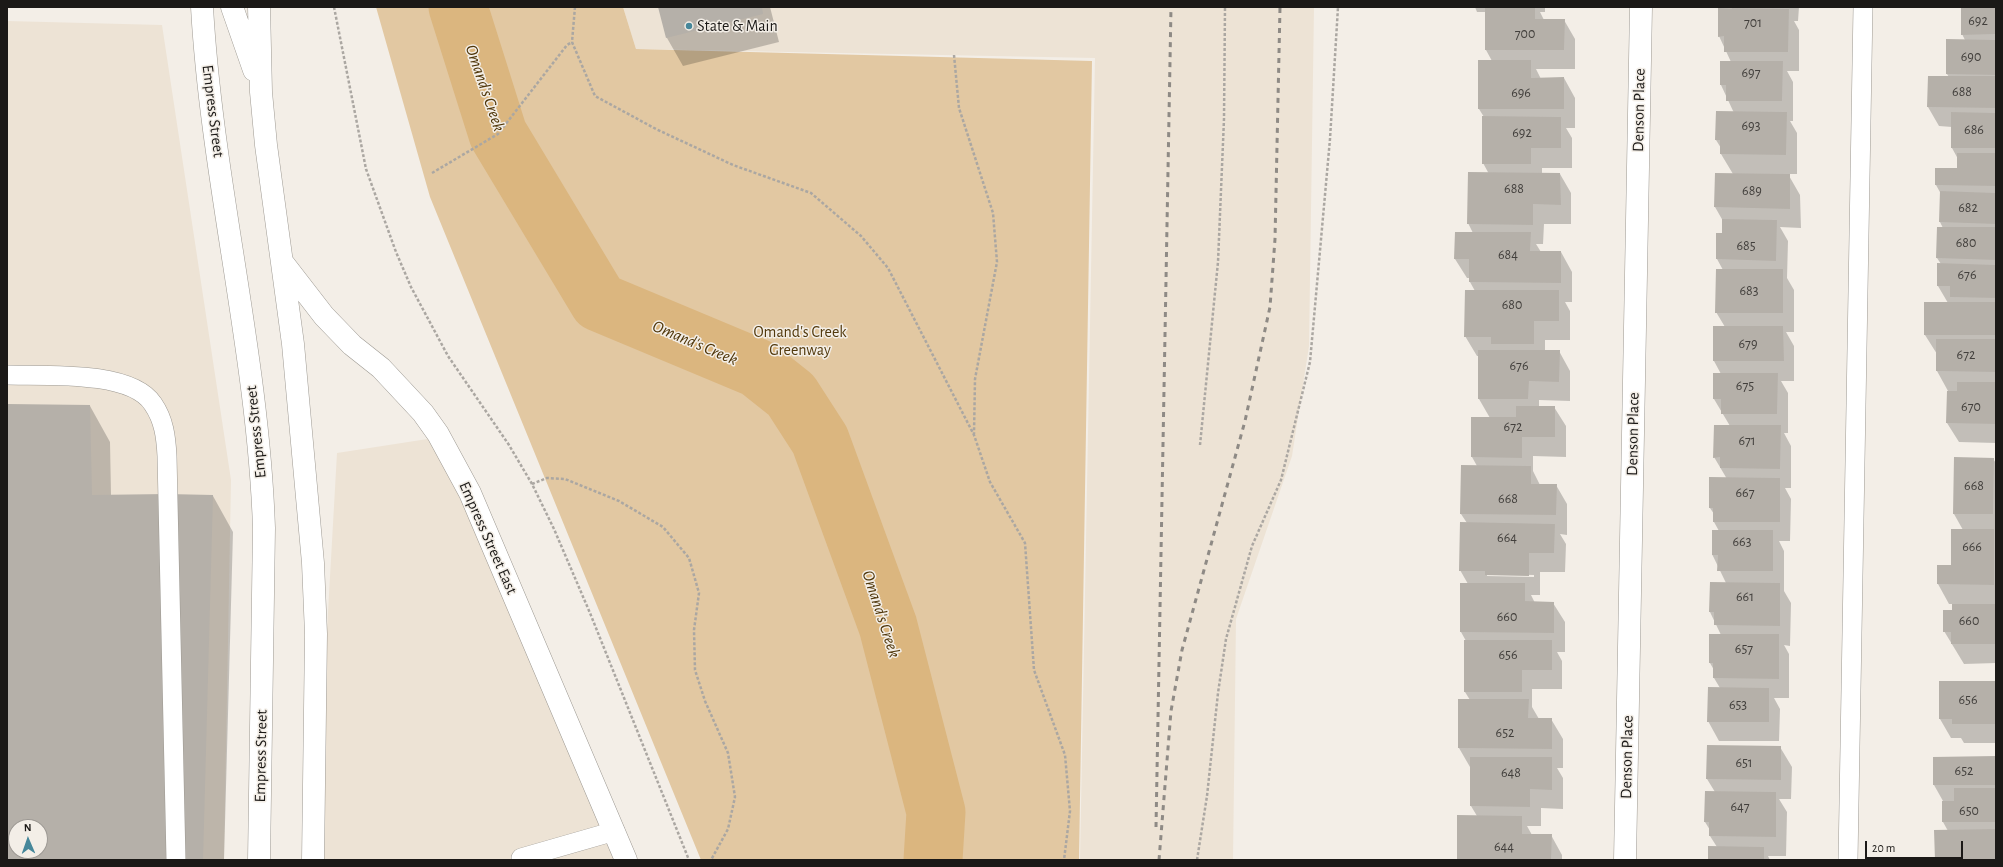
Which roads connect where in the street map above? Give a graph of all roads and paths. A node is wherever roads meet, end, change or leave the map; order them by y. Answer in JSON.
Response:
{"nodes":[{"id":1,"x":202,"y":7,"type":"edge"},
{"id":2,"x":232,"y":7,"type":"edge"},
{"id":3,"x":259,"y":7,"type":"edge"},
{"id":4,"x":334,"y":7,"type":"edge"},
{"id":5,"x":575,"y":7,"type":"edge"},
{"id":6,"x":1225,"y":7,"type":"edge"},
{"id":7,"x":1338,"y":7,"type":"edge"},
{"id":8,"x":1641,"y":7,"type":"edge"},
{"id":9,"x":1863,"y":7,"type":"edge"},
{"id":10,"x":572,"y":42,"type":"junction"},
{"id":11,"x":954,"y":55,"type":"dead end"},
{"id":12,"x":261,"y":92,"type":"junction"},
{"id":13,"x":432,"y":173,"type":"dead end"},
{"id":14,"x":281,"y":260,"type":"junction"},
{"id":15,"x":7,"y":375,"type":"edge"},
{"id":16,"x":974,"y":435,"type":"junction"},
{"id":17,"x":1200,"y":445,"type":"dead end"},
{"id":18,"x":532,"y":484,"type":"junction"},
{"id":19,"x":615,"y":831,"type":"junction"},
{"id":20,"x":521,"y":858,"type":"dead end"},
{"id":21,"x":176,"y":860,"type":"edge"},
{"id":22,"x":259,"y":860,"type":"edge"},
{"id":23,"x":313,"y":860,"type":"edge"},
{"id":24,"x":626,"y":860,"type":"edge"},
{"id":25,"x":689,"y":860,"type":"edge"},
{"id":26,"x":711,"y":860,"type":"edge"},
{"id":27,"x":1064,"y":860,"type":"edge"},
{"id":28,"x":1197,"y":860,"type":"edge"},
{"id":29,"x":1625,"y":860,"type":"edge"},
{"id":30,"x":1848,"y":860,"type":"edge"}],
"edges":[{"from":1,"to":22,"type":"main road","name":"Empress Street"},
{"from":2,"to":12,"type":"main road"},
{"from":3,"to":12,"type":"main road"},
{"from":4,"to":18,"type":"path"},
{"from":5,"to":10,"type":"path"},
{"from":6,"to":17,"type":"path"},
{"from":7,"to":28,"type":"path"},
{"from":8,"to":29,"type":"main road","name":"Denson Place"},
{"from":9,"to":30,"type":"lane"},
{"from":10,"to":13,"type":"path"},
{"from":10,"to":16,"type":"path"},
{"from":11,"to":16,"type":"path"},
{"from":12,"to":14,"type":"main road"},
{"from":14,"to":19,"type":"main road","name":"Empress Street East"},
{"from":14,"to":23,"type":"main road"},
{"from":15,"to":21,"type":"lane"},
{"from":16,"to":27,"type":"path"},
{"from":18,"to":25,"type":"path"},
{"from":18,"to":26,"type":"path"},
{"from":19,"to":20,"type":"lane"},
{"from":19,"to":24,"type":"main road","name":"Empress Street East"}]}
